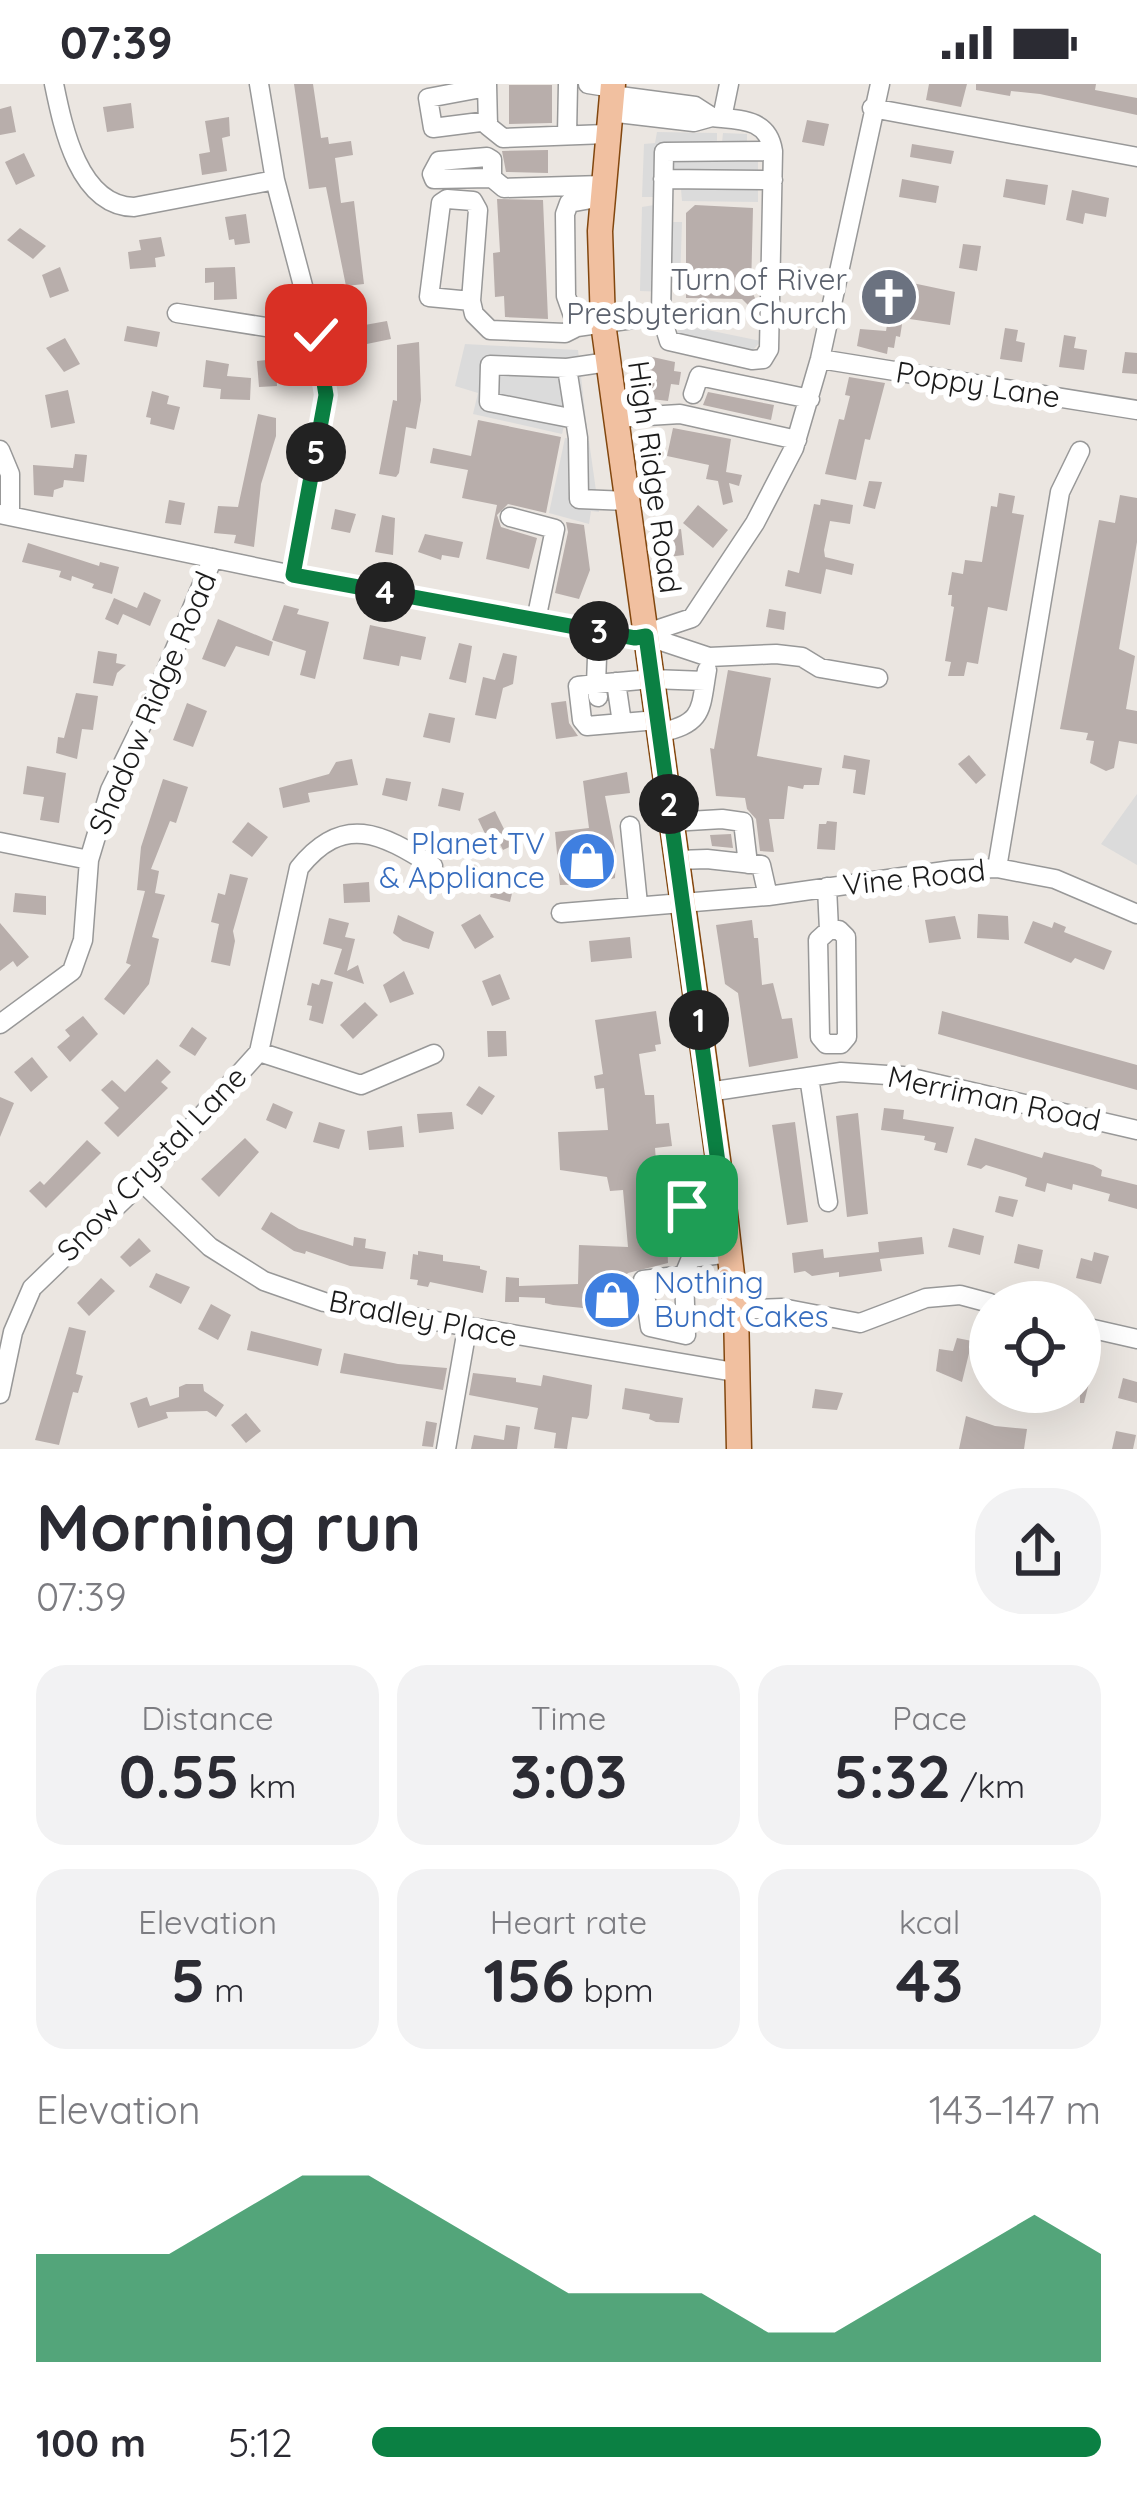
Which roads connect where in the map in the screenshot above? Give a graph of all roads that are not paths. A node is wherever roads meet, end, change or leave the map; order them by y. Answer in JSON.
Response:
{"nodes":[{"id":1,"x":54,"y":84,"type":"edge"},
{"id":2,"x":259,"y":84,"type":"edge"},
{"id":3,"x":568,"y":84,"type":"edge"},
{"id":4,"x":880,"y":84,"type":"edge"},
{"id":5,"x":724,"y":85,"type":"edge"},
{"id":6,"x":487,"y":86,"type":"edge"},
{"id":7,"x":607,"y":100,"type":"edge"},
{"id":8,"x":872,"y":108,"type":"junction"},
{"id":9,"x":717,"y":118,"type":"junction"},
{"id":10,"x":488,"y":122,"type":"junction"},
{"id":11,"x":567,"y":135,"type":"junction"},
{"id":12,"x":773,"y":152,"type":"junction"},
{"id":13,"x":1137,"y":157,"type":"edge"},
{"id":14,"x":492,"y":178,"type":"dead end"},
{"id":15,"x":663,"y":179,"type":"junction"},
{"id":16,"x":275,"y":180,"type":"junction"},
{"id":17,"x":773,"y":180,"type":"junction"},
{"id":18,"x":602,"y":191,"type":"junction"},
{"id":19,"x":471,"y":301,"type":"junction"},
{"id":20,"x":177,"y":313,"type":"dead end"},
{"id":21,"x":661,"y":315,"type":"junction"},
{"id":22,"x":603,"y":323,"type":"junction"},
{"id":23,"x":577,"y":327,"type":"junction"},
{"id":24,"x":316,"y":335,"type":"junction"},
{"id":25,"x":820,"y":359,"type":"junction"},
{"id":26,"x":608,"y":362,"type":"junction"},
{"id":27,"x":567,"y":368,"type":"junction"},
{"id":28,"x":693,"y":394,"type":"dead end"},
{"id":29,"x":810,"y":399,"type":"junction"},
{"id":30,"x":1137,"y":410,"type":"edge"},
{"id":31,"x":615,"y":418,"type":"junction"},
{"id":32,"x":575,"y":419,"type":"junction"},
{"id":33,"x":797,"y":440,"type":"junction"},
{"id":34,"x":0,"y":450,"type":"edge"},
{"id":35,"x":1080,"y":451,"type":"dead end"},
{"id":36,"x":628,"y":501,"type":"junction"},
{"id":37,"x":5,"y":515,"type":"edge"},
{"id":38,"x":510,"y":517,"type":"dead end"},
{"id":39,"x":213,"y":558,"type":"junction"},
{"id":40,"x":293,"y":575,"type":"junction"},
{"id":41,"x":536,"y":620,"type":"junction"},
{"id":42,"x":598,"y":631,"type":"junction"},
{"id":43,"x":646,"y":636,"type":"junction"},
{"id":44,"x":709,"y":656,"type":"junction"},
{"id":45,"x":878,"y":678,"type":"dead end"},
{"id":46,"x":652,"y":679,"type":"junction"},
{"id":47,"x":705,"y":681,"type":"junction"},
{"id":48,"x":606,"y":704,"type":"junction"},
{"id":49,"x":658,"y":726,"type":"junction"},
{"id":50,"x":706,"y":820,"type":"junction"},
{"id":51,"x":672,"y":822,"type":"junction"},
{"id":52,"x":630,"y":826,"type":"dead end"},
{"id":53,"x":0,"y":842,"type":"edge"},
{"id":54,"x":710,"y":859,"type":"junction"},
{"id":55,"x":89,"y":860,"type":"junction"},
{"id":56,"x":677,"y":860,"type":"junction"},
{"id":57,"x":748,"y":864,"type":"junction"},
{"id":58,"x":433,"y":866,"type":"dead end"},
{"id":59,"x":997,"y":868,"type":"junction"},
{"id":60,"x":827,"y":887,"type":"junction"},
{"id":61,"x":768,"y":896,"type":"junction"},
{"id":62,"x":683,"y":903,"type":"junction"},
{"id":63,"x":638,"y":904,"type":"junction"},
{"id":64,"x":561,"y":913,"type":"dead end"},
{"id":65,"x":1137,"y":914,"type":"edge"},
{"id":66,"x":0,"y":1024,"type":"edge"},
{"id":67,"x":259,"y":1052,"type":"junction"},
{"id":68,"x":434,"y":1054,"type":"dead end"},
{"id":69,"x":818,"y":1076,"type":"junction"},
{"id":70,"x":708,"y":1091,"type":"junction"},
{"id":71,"x":1137,"y":1130,"type":"edge"},
{"id":72,"x":142,"y":1182,"type":"junction"},
{"id":73,"x":723,"y":1199,"type":"junction"},
{"id":74,"x":828,"y":1202,"type":"dead end"},
{"id":75,"x":730,"y":1253,"type":"junction"},
{"id":76,"x":687,"y":1266,"type":"junction"},
{"id":77,"x":969,"y":1297,"type":"edge"},
{"id":78,"x":736,"y":1310,"type":"junction"},
{"id":79,"x":467,"y":1329,"type":"junction"},
{"id":80,"x":1101,"y":1331,"type":"edge"},
{"id":81,"x":685,"y":1335,"type":"junction"},
{"id":82,"x":1137,"y":1339,"type":"edge"},
{"id":83,"x":686,"y":1365,"type":"junction"},
{"id":84,"x":740,"y":1373,"type":"junction"},
{"id":85,"x":0,"y":1394,"type":"edge"},
{"id":86,"x":446,"y":1449,"type":"edge"},
{"id":87,"x":739,"y":1449,"type":"edge"}],
"edges":[{"from":1,"to":16,"type":"street"},
{"from":2,"to":16,"type":"street"},
{"from":3,"to":11,"type":"street"},
{"from":4,"to":8,"type":"street"},
{"from":5,"to":9,"type":"street"},
{"from":6,"to":10,"type":"street"},
{"from":6,"to":10,"type":"street"},
{"from":7,"to":9,"type":"street"},
{"from":7,"to":11,"type":"street"},
{"from":7,"to":18,"type":"main road","name":"High Ridge Road"},
{"from":8,"to":13,"type":"street"},
{"from":8,"to":25,"type":"street"},
{"from":9,"to":12,"type":"street"},
{"from":10,"to":11,"type":"street"},
{"from":12,"to":15,"type":"street"},
{"from":12,"to":17,"type":"street"},
{"from":14,"to":18,"type":"street"},
{"from":15,"to":17,"type":"street"},
{"from":15,"to":21,"type":"street"},
{"from":16,"to":24,"type":"street"},
{"from":17,"to":21,"type":"street"},
{"from":18,"to":22,"type":"main road","name":"High Ridge Road"},
{"from":18,"to":23,"type":"street"},
{"from":19,"to":19,"type":"street"},
{"from":19,"to":23,"type":"street"},
{"from":20,"to":24,"type":"street"},
{"from":21,"to":22,"type":"street"},
{"from":22,"to":23,"type":"street"},
{"from":22,"to":26,"type":"main road","name":"High Ridge Road"},
{"from":24,"to":40,"type":"street"},
{"from":25,"to":29,"type":"street"},
{"from":25,"to":30,"type":"street","name":"Poppy Lane"},
{"from":26,"to":27,"type":"street"},
{"from":26,"to":31,"type":"main road","name":"High Ridge Road"},
{"from":27,"to":32,"type":"street"},
{"from":27,"to":32,"type":"street"},
{"from":28,"to":29,"type":"street"},
{"from":29,"to":33,"type":"street"},
{"from":31,"to":33,"type":"street"},
{"from":31,"to":36,"type":"main road","name":"High Ridge Road"},
{"from":32,"to":36,"type":"street"},
{"from":33,"to":43,"type":"street"},
{"from":34,"to":37,"type":"street"},
{"from":35,"to":59,"type":"street"},
{"from":36,"to":43,"type":"main road","name":"High Ridge Road"},
{"from":37,"to":39,"type":"street"},
{"from":38,"to":41,"type":"street"},
{"from":39,"to":40,"type":"street"},
{"from":39,"to":55,"type":"street","name":"Shadow Ridge Road"},
{"from":40,"to":41,"type":"street"},
{"from":41,"to":42,"type":"street"},
{"from":42,"to":43,"type":"street"},
{"from":42,"to":48,"type":"street"},
{"from":43,"to":44,"type":"street"},
{"from":43,"to":46,"type":"main road","name":"High Ridge Road"},
{"from":44,"to":45,"type":"street"},
{"from":44,"to":47,"type":"street"},
{"from":46,"to":47,"type":"street"},
{"from":46,"to":48,"type":"street"},
{"from":46,"to":49,"type":"main road","name":"High Ridge Road"},
{"from":47,"to":49,"type":"street"},
{"from":48,"to":49,"type":"street"},
{"from":49,"to":51,"type":"main road","name":"High Ridge Road"},
{"from":50,"to":51,"type":"street"},
{"from":50,"to":54,"type":"street"},
{"from":50,"to":57,"type":"street"},
{"from":51,"to":56,"type":"main road","name":"High Ridge Road"},
{"from":52,"to":63,"type":"street"},
{"from":53,"to":55,"type":"street"},
{"from":54,"to":56,"type":"street"},
{"from":54,"to":57,"type":"street"},
{"from":55,"to":66,"type":"street","name":"Shadow Ridge Road"},
{"from":56,"to":62,"type":"main road","name":"High Ridge Road"},
{"from":57,"to":61,"type":"street"},
{"from":58,"to":67,"type":"street","name":"Snow Crystal Lane"},
{"from":59,"to":60,"type":"street","name":"Vine Road"},
{"from":59,"to":65,"type":"street","name":"Vine Road"},
{"from":60,"to":61,"type":"street","name":"Vine Road"},
{"from":60,"to":69,"type":"street"},
{"from":61,"to":62,"type":"street","name":"Vine Road"},
{"from":62,"to":63,"type":"street","name":"Vine Road"},
{"from":62,"to":70,"type":"main road","name":"High Ridge Road"},
{"from":63,"to":64,"type":"street","name":"Vine Road"},
{"from":67,"to":68,"type":"street"},
{"from":67,"to":72,"type":"street","name":"Snow Crystal Lane"},
{"from":69,"to":70,"type":"street","name":"Merriman Road"},
{"from":69,"to":71,"type":"street","name":"Merriman Road"},
{"from":69,"to":74,"type":"street"},
{"from":70,"to":73,"type":"main road","name":"High Ridge Road"},
{"from":72,"to":79,"type":"street","name":"Bradley Place"},
{"from":72,"to":85,"type":"street","name":"Snow Crystal Lane"},
{"from":73,"to":75,"type":"main road","name":"High Ridge Road"},
{"from":73,"to":76,"type":"street"},
{"from":75,"to":76,"type":"street"},
{"from":75,"to":78,"type":"main road","name":"High Ridge Road"},
{"from":76,"to":81,"type":"street"},
{"from":76,"to":81,"type":"street"},
{"from":77,"to":78,"type":"street"},
{"from":78,"to":84,"type":"main road","name":"High Ridge Road"},
{"from":79,"to":83,"type":"street","name":"Bradley Place"},
{"from":79,"to":86,"type":"street"},
{"from":80,"to":82,"type":"street"},
{"from":81,"to":83,"type":"street"},
{"from":83,"to":84,"type":"street","name":"Bradley Place"},
{"from":84,"to":87,"type":"main road","name":"High Ridge Road"}]}
